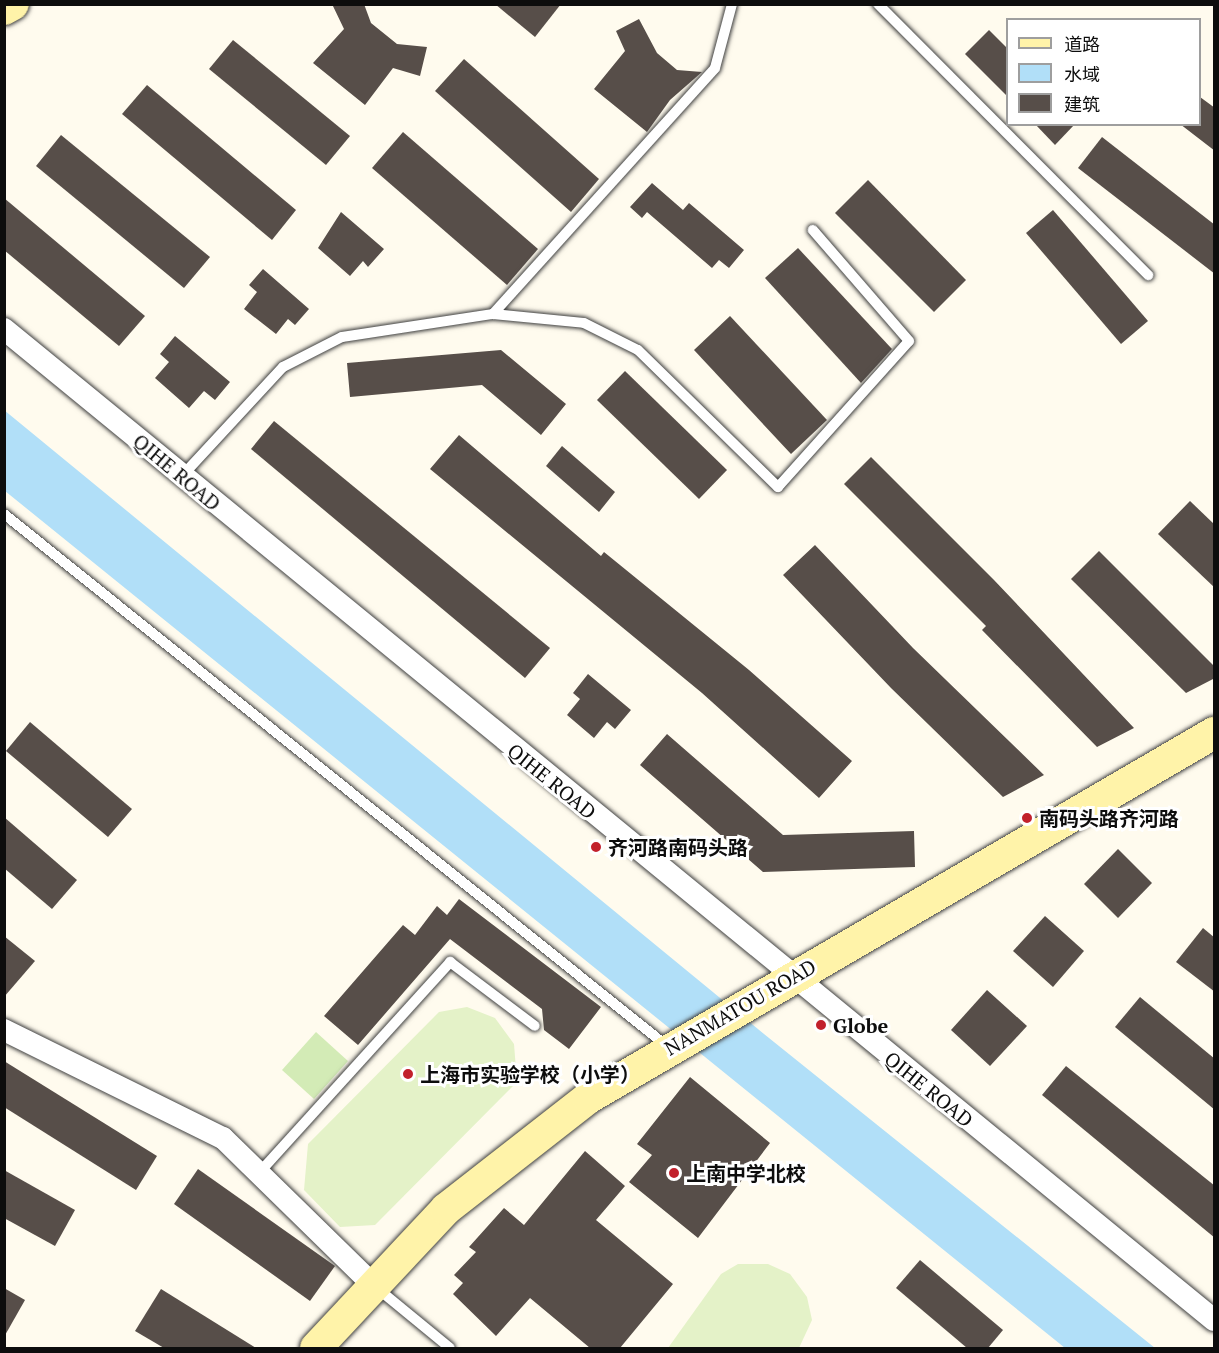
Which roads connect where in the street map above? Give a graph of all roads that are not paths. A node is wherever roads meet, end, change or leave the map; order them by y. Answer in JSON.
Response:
{"nodes":[{"id":1,"x":13,"y":4,"type":"edge"},
{"id":2,"x":732,"y":4,"type":"edge"},
{"id":3,"x":878,"y":4,"type":"edge"},
{"id":4,"x":4,"y":9,"type":"edge"},
{"id":5,"x":813,"y":230,"type":"dead end"},
{"id":6,"x":1148,"y":275,"type":"dead end"},
{"id":7,"x":493,"y":314,"type":"junction"},
{"id":8,"x":4,"y":329,"type":"edge"},
{"id":9,"x":182,"y":476,"type":"junction"},
{"id":10,"x":4,"y":514,"type":"edge"},
{"id":11,"x":1215,"y":734,"type":"edge"},
{"id":12,"x":791,"y":978,"type":"junction"},
{"id":13,"x":535,"y":1026,"type":"dead end"},
{"id":14,"x":4,"y":1030,"type":"edge"},
{"id":15,"x":668,"y":1047,"type":"junction"},
{"id":16,"x":259,"y":1173,"type":"junction"},
{"id":17,"x":372,"y":1284,"type":"junction"},
{"id":18,"x":1215,"y":1320,"type":"edge"},
{"id":19,"x":316,"y":1348,"type":"edge"},
{"id":20,"x":450,"y":1348,"type":"edge"}],
"edges":[{"from":1,"to":4,"type":"street"},
{"from":2,"to":7,"type":"lane"},
{"from":3,"to":6,"type":"lane"},
{"from":5,"to":7,"type":"lane"},
{"from":7,"to":9,"type":"lane"},
{"from":8,"to":9,"type":"street","name":"QIHE ROAD"},
{"from":9,"to":12,"type":"street","name":"QIHE ROAD"},
{"from":10,"to":15,"type":"lane"},
{"from":11,"to":12,"type":"street","name":"NANMATOU ROAD"},
{"from":12,"to":15,"type":"street","name":"NANMATOU ROAD"},
{"from":12,"to":18,"type":"street","name":"QIHE ROAD"},
{"from":13,"to":16,"type":"lane"},
{"from":14,"to":16,"type":"street"},
{"from":15,"to":17,"type":"street","name":"NANMATOU ROAD"},
{"from":16,"to":17,"type":"street"},
{"from":17,"to":19,"type":"street","name":"NANMATOU ROAD"},
{"from":17,"to":20,"type":"lane"}]}
